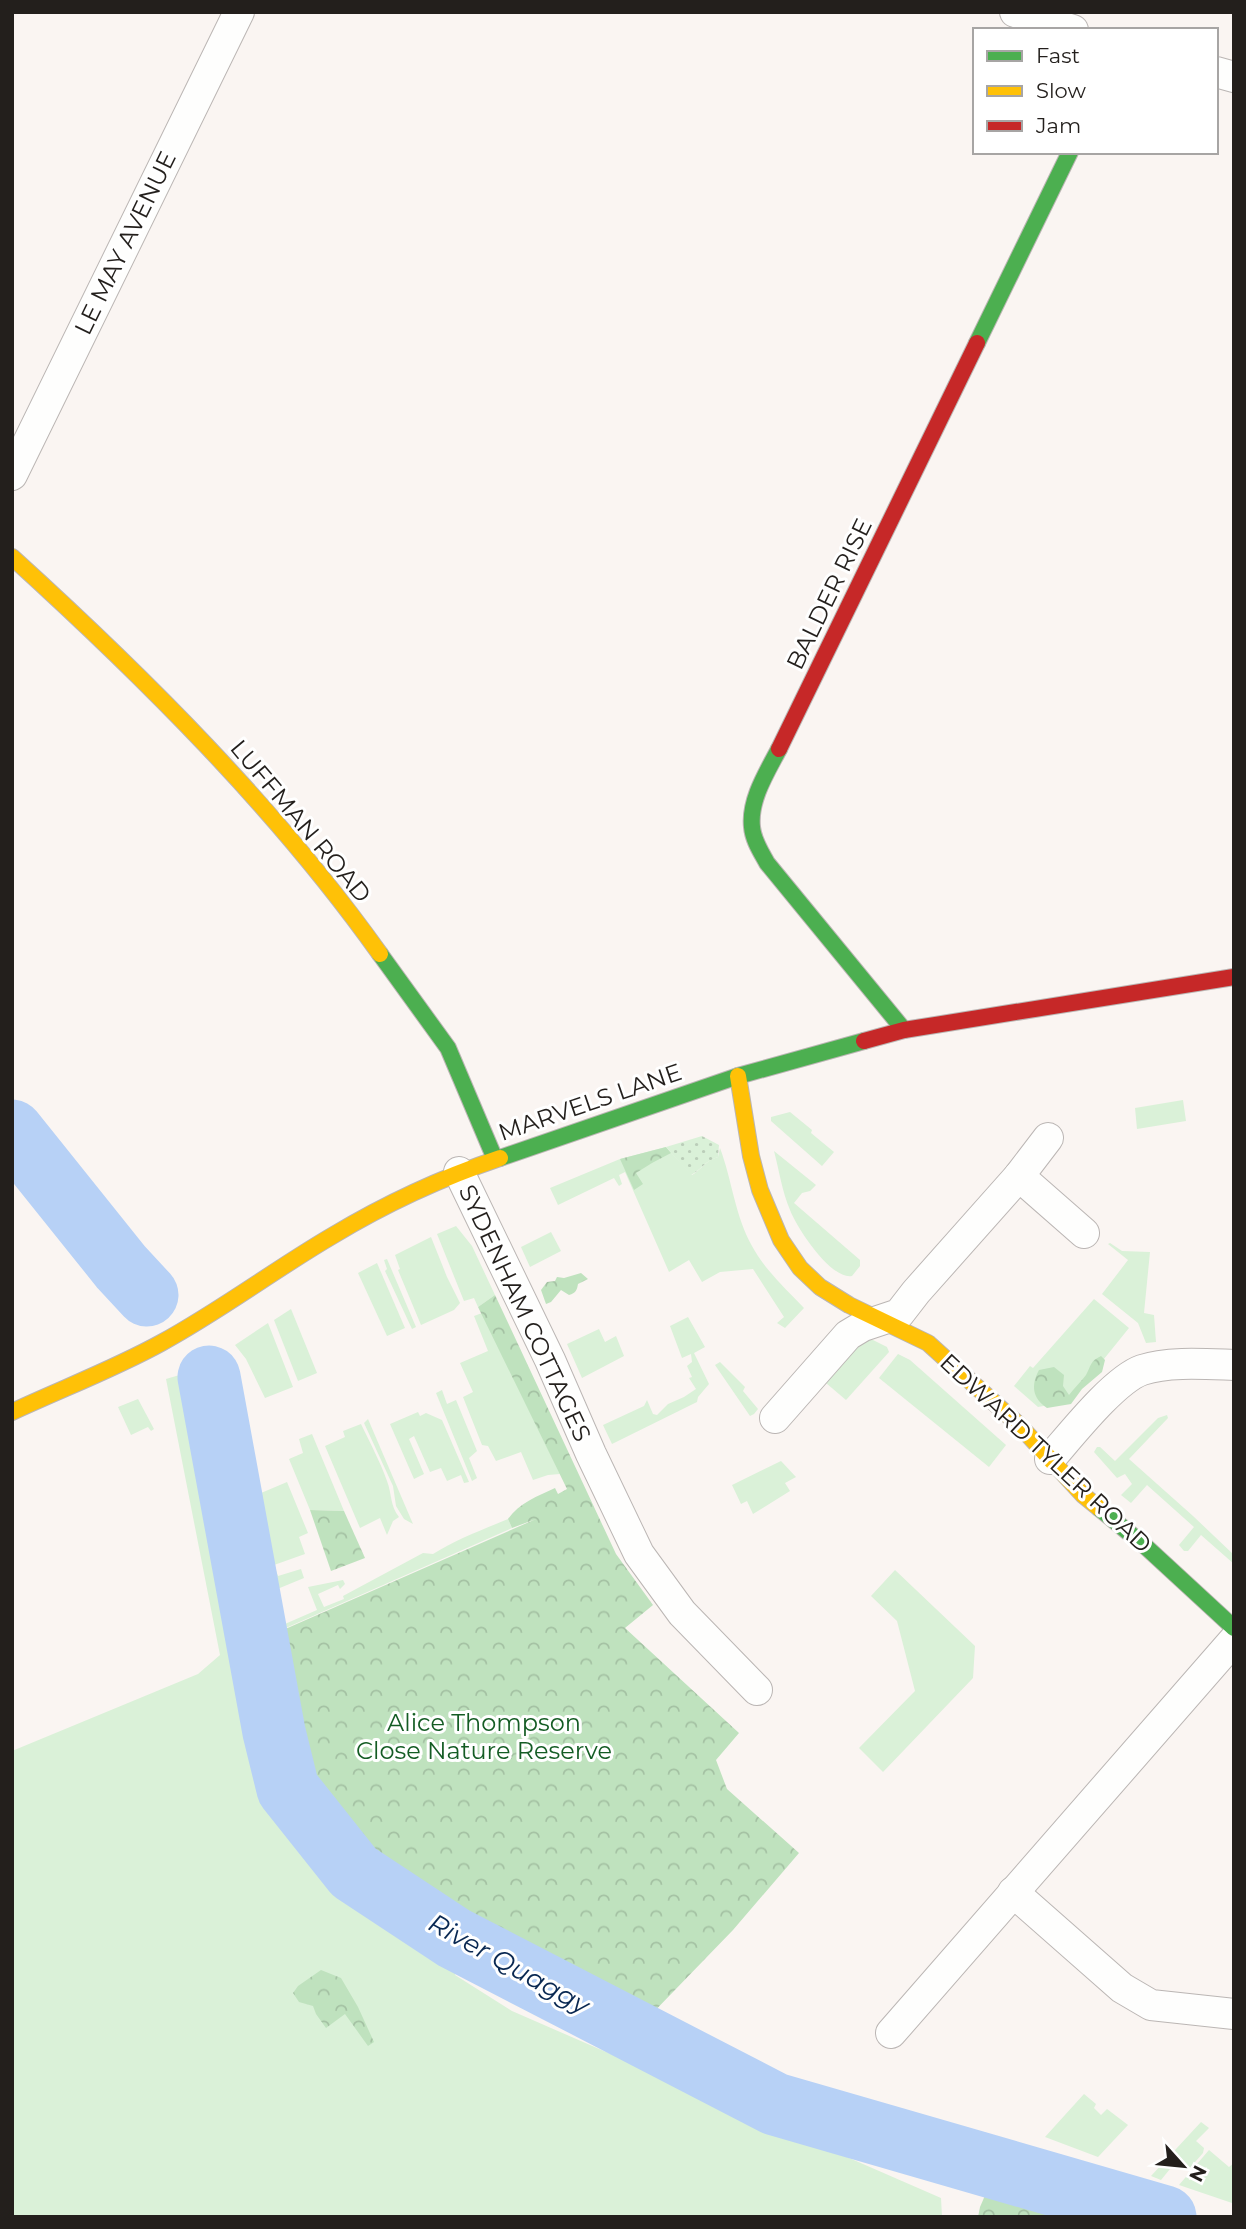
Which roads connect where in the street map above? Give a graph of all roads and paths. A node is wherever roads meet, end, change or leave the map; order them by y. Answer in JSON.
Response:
{"nodes":[{"id":1,"x":239,"y":12,"type":"edge"},
{"id":2,"x":1015,"y":12,"type":"edge"},
{"id":3,"x":1067,"y":28,"type":"edge"},
{"id":4,"x":1069,"y":154,"type":"edge"},
{"id":5,"x":12,"y":474,"type":"edge"},
{"id":6,"x":12,"y":557,"type":"edge"},
{"id":7,"x":1234,"y":977,"type":"edge"},
{"id":8,"x":904,"y":1031,"type":"junction"},
{"id":9,"x":738,"y":1076,"type":"junction"},
{"id":10,"x":1048,"y":1138,"type":"dead end"},
{"id":11,"x":495,"y":1159,"type":"junction"},
{"id":12,"x":458,"y":1172,"type":"junction"},
{"id":13,"x":1019,"y":1176,"type":"junction"},
{"id":14,"x":1084,"y":1233,"type":"dead end"},
{"id":15,"x":881,"y":1319,"type":"junction"},
{"id":16,"x":1234,"y":1365,"type":"edge"},
{"id":17,"x":12,"y":1412,"type":"edge"},
{"id":18,"x":775,"y":1418,"type":"dead end"},
{"id":19,"x":1049,"y":1459,"type":"junction"},
{"id":20,"x":1234,"y":1628,"type":"edge"},
{"id":21,"x":1234,"y":1640,"type":"edge"},
{"id":22,"x":757,"y":1690,"type":"dead end"},
{"id":23,"x":1013,"y":1892,"type":"junction"},
{"id":24,"x":1234,"y":2014,"type":"edge"},
{"id":25,"x":891,"y":2033,"type":"dead end"}],
"edges":[{"from":1,"to":5,"type":"street","name":"LE MAY AVENUE"},
{"from":2,"to":3,"type":"street"},
{"from":4,"to":8,"type":"street","name":"BALDER RISE"},
{"from":6,"to":11,"type":"street","name":"LUFFMAN ROAD"},
{"from":7,"to":8,"type":"street","name":"MARVELS LANE"},
{"from":8,"to":9,"type":"street","name":"MARVELS LANE"},
{"from":9,"to":11,"type":"street","name":"MARVELS LANE"},
{"from":9,"to":15,"type":"street","name":"EDWARD TYLER ROAD"},
{"from":10,"to":13,"type":"street"},
{"from":11,"to":12,"type":"street","name":"MARVELS LANE"},
{"from":12,"to":17,"type":"street","name":"MARVELS LANE"},
{"from":12,"to":22,"type":"street","name":"SYDENHAM COTTAGES"},
{"from":13,"to":14,"type":"street"},
{"from":13,"to":15,"type":"street"},
{"from":15,"to":18,"type":"street"},
{"from":15,"to":19,"type":"street","name":"EDWARD TYLER ROAD"},
{"from":16,"to":19,"type":"street"},
{"from":19,"to":20,"type":"street","name":"EDWARD TYLER ROAD"},
{"from":21,"to":23,"type":"street"},
{"from":23,"to":24,"type":"street"},
{"from":23,"to":25,"type":"street"}]}
